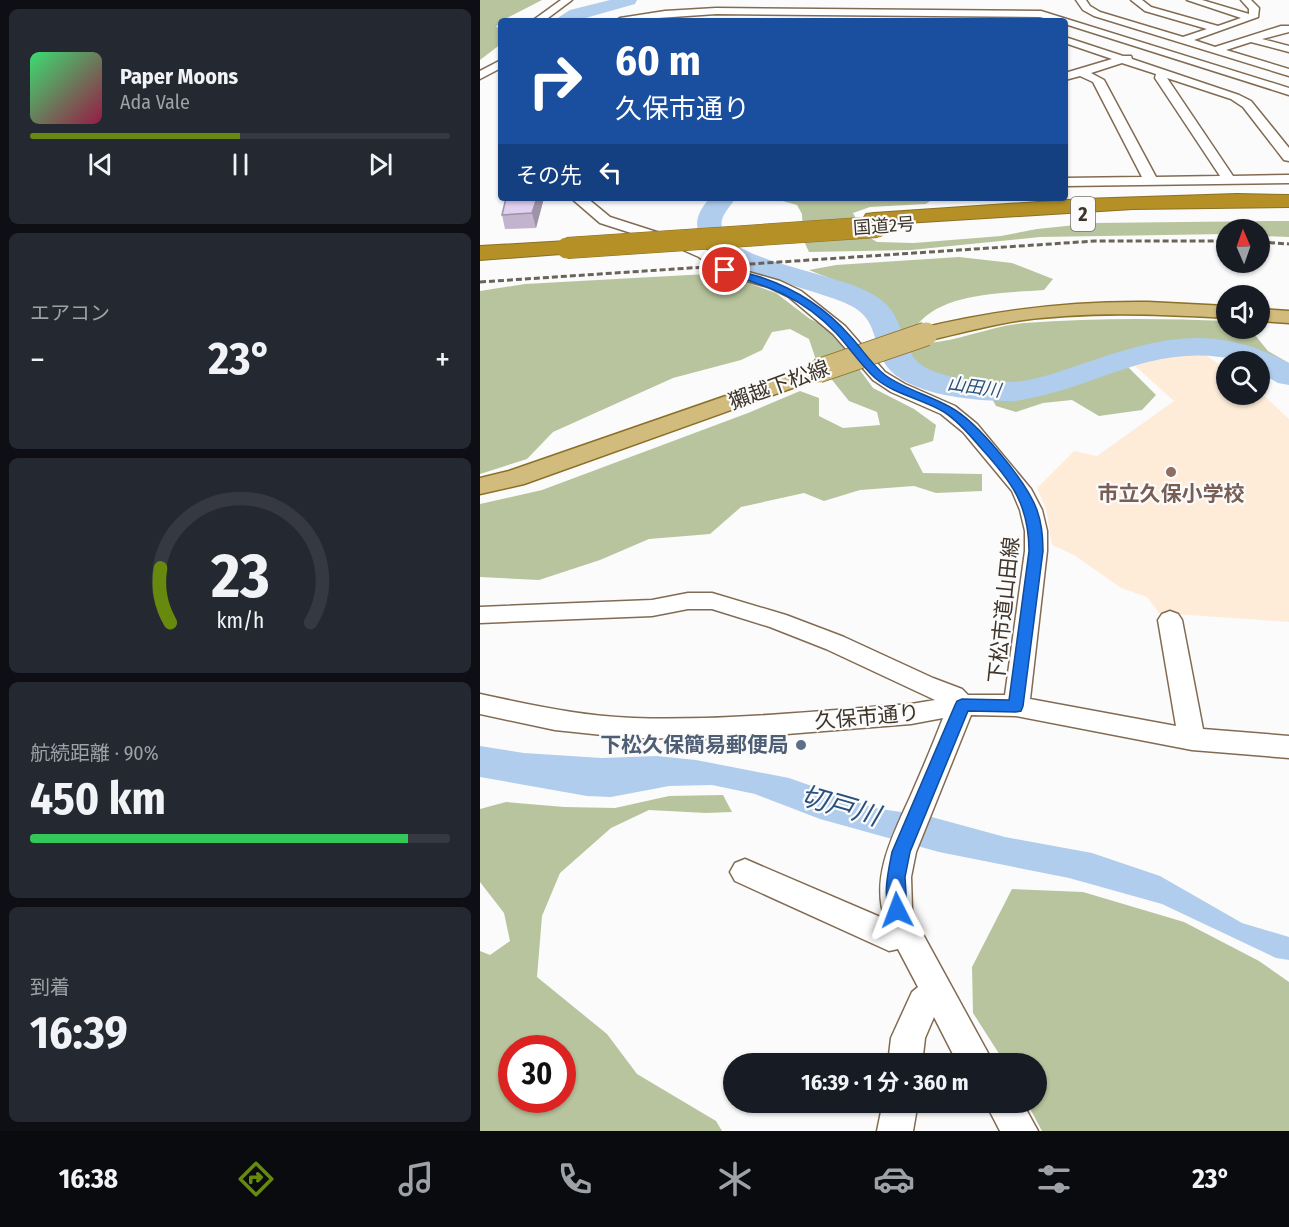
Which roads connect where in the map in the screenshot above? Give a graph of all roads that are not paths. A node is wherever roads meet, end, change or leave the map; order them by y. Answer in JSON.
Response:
{"nodes":[{"id":1,"x":574,"y":0,"type":"edge"},
{"id":2,"x":754,"y":0,"type":"edge"},
{"id":3,"x":970,"y":0,"type":"edge"},
{"id":4,"x":1081,"y":0,"type":"edge"},
{"id":5,"x":1136,"y":0,"type":"edge"},
{"id":6,"x":1192,"y":0,"type":"edge"},
{"id":7,"x":1246,"y":0,"type":"edge"},
{"id":8,"x":564,"y":2,"type":"edge"},
{"id":9,"x":994,"y":2,"type":"dead end"},
{"id":10,"x":741,"y":11,"type":"junction"},
{"id":11,"x":976,"y":12,"type":"junction"},
{"id":12,"x":1041,"y":14,"type":"junction"},
{"id":13,"x":1006,"y":17,"type":"edge"},
{"id":14,"x":541,"y":18,"type":"edge"},
{"id":15,"x":640,"y":18,"type":"edge"},
{"id":16,"x":968,"y":18,"type":"edge"},
{"id":17,"x":1054,"y":18,"type":"edge"},
{"id":18,"x":1250,"y":18,"type":"junction"},
{"id":19,"x":1068,"y":22,"type":"edge"},
{"id":20,"x":1218,"y":29,"type":"junction"},
{"id":21,"x":1289,"y":29,"type":"edge"},
{"id":22,"x":1252,"y":39,"type":"junction"},
{"id":23,"x":1182,"y":40,"type":"junction"},
{"id":24,"x":1068,"y":41,"type":"edge"},
{"id":25,"x":1078,"y":44,"type":"junction"},
{"id":26,"x":1068,"y":47,"type":"edge"},
{"id":27,"x":1152,"y":49,"type":"junction"},
{"id":28,"x":1289,"y":49,"type":"edge"},
{"id":29,"x":1216,"y":50,"type":"junction"},
{"id":30,"x":1123,"y":59,"type":"junction"},
{"id":31,"x":498,"y":65,"type":"edge"},
{"id":32,"x":1081,"y":72,"type":"junction"},
{"id":33,"x":1162,"y":73,"type":"junction"},
{"id":34,"x":1289,"y":73,"type":"edge"},
{"id":35,"x":480,"y":76,"type":"edge"},
{"id":36,"x":1068,"y":76,"type":"edge"},
{"id":37,"x":1289,"y":92,"type":"edge"},
{"id":38,"x":1289,"y":157,"type":"edge"},
{"id":39,"x":1069,"y":178,"type":"edge"},
{"id":40,"x":1228,"y":178,"type":"junction"},
{"id":41,"x":1150,"y":179,"type":"junction"},
{"id":42,"x":1289,"y":179,"type":"edge"},
{"id":43,"x":582,"y":201,"type":"edge"},
{"id":44,"x":1289,"y":201,"type":"edge"},
{"id":45,"x":1289,"y":210,"type":"edge"},
{"id":46,"x":875,"y":223,"type":"junction"},
{"id":47,"x":566,"y":243,"type":"junction"},
{"id":48,"x":480,"y":245,"type":"edge"},
{"id":49,"x":480,"y":254,"type":"edge"},
{"id":50,"x":1216,"y":312,"type":"edge"},
{"id":51,"x":1270,"y":316,"type":"edge"},
{"id":52,"x":1289,"y":317,"type":"edge"},
{"id":53,"x":480,"y":486,"type":"edge"},
{"id":54,"x":480,"y":615,"type":"edge"},
{"id":55,"x":1170,"y":620,"type":"dead end"},
{"id":56,"x":480,"y":704,"type":"edge"},
{"id":57,"x":962,"y":705,"type":"junction"},
{"id":58,"x":1016,"y":706,"type":"junction"},
{"id":59,"x":1192,"y":738,"type":"junction"},
{"id":60,"x":1289,"y":747,"type":"edge"},
{"id":61,"x":745,"y":872,"type":"dead end"},
{"id":62,"x":906,"y":934,"type":"junction"},
{"id":63,"x":938,"y":992,"type":"junction"},
{"id":64,"x":906,"y":1053,"type":"edge"},
{"id":65,"x":971,"y":1053,"type":"edge"},
{"id":66,"x":899,"y":1113,"type":"edge"},
{"id":67,"x":1009,"y":1113,"type":"edge"},
{"id":68,"x":895,"y":1131,"type":"edge"},
{"id":69,"x":1020,"y":1131,"type":"edge"}],
"edges":[{"from":1,"to":8,"type":"street"},
{"from":2,"to":10,"type":"street"},
{"from":3,"to":11,"type":"street"},
{"from":4,"to":23,"type":"street"},
{"from":5,"to":20,"type":"street"},
{"from":6,"to":18,"type":"street"},
{"from":7,"to":18,"type":"street"},
{"from":8,"to":14,"type":"street"},
{"from":9,"to":12,"type":"street"},
{"from":10,"to":11,"type":"street"},
{"from":10,"to":15,"type":"street"},
{"from":11,"to":13,"type":"street"},
{"from":11,"to":16,"type":"street"},
{"from":12,"to":13,"type":"street"},
{"from":12,"to":17,"type":"street"},
{"from":18,"to":20,"type":"street"},
{"from":19,"to":27,"type":"street"},
{"from":20,"to":23,"type":"street"},
{"from":21,"to":22,"type":"street"},
{"from":22,"to":28,"type":"street"},
{"from":22,"to":29,"type":"street"},
{"from":23,"to":27,"type":"street"},
{"from":23,"to":29,"type":"street"},
{"from":24,"to":25,"type":"street"},
{"from":25,"to":26,"type":"street"},
{"from":25,"to":30,"type":"street"},
{"from":27,"to":30,"type":"street"},
{"from":27,"to":37,"type":"street"},
{"from":29,"to":34,"type":"street"},
{"from":30,"to":32,"type":"street"},
{"from":30,"to":33,"type":"street"},
{"from":31,"to":35,"type":"street"},
{"from":32,"to":36,"type":"street"},
{"from":32,"to":41,"type":"street"},
{"from":33,"to":38,"type":"street"},
{"from":33,"to":40,"type":"street"},
{"from":39,"to":41,"type":"street"},
{"from":40,"to":41,"type":"street"},
{"from":40,"to":42,"type":"street"},
{"from":43,"to":58,"type":"street","name":"下松市道山田線"},
{"from":44,"to":46,"type":"highway","name":"国道2号","number":"2"},
{"from":45,"to":46,"type":"highway","name":"国道2号","number":"2"},
{"from":46,"to":47,"type":"highway","name":"国道2号","number":"2","bridge":true},
{"from":47,"to":48,"type":"highway","name":"国道2号","number":"2"},
{"from":47,"to":49,"type":"highway","name":"国道2号","number":"2"},
{"from":50,"to":53,"type":"main road","name":"獺越下松線","bridge":true},
{"from":51,"to":52,"type":"main road"},
{"from":54,"to":57,"type":"street"},
{"from":55,"to":59,"type":"street"},
{"from":56,"to":57,"type":"street","name":"久保市通り"},
{"from":57,"to":58,"type":"street","name":"久保市通り"},
{"from":57,"to":62,"type":"street"},
{"from":58,"to":59,"type":"street","name":"久保市通り"},
{"from":59,"to":60,"type":"street","name":"久保市通り"},
{"from":61,"to":62,"type":"street"},
{"from":62,"to":63,"type":"street"},
{"from":63,"to":64,"type":"street"},
{"from":63,"to":65,"type":"street"},
{"from":66,"to":68,"type":"street"},
{"from":67,"to":69,"type":"street"}]}
